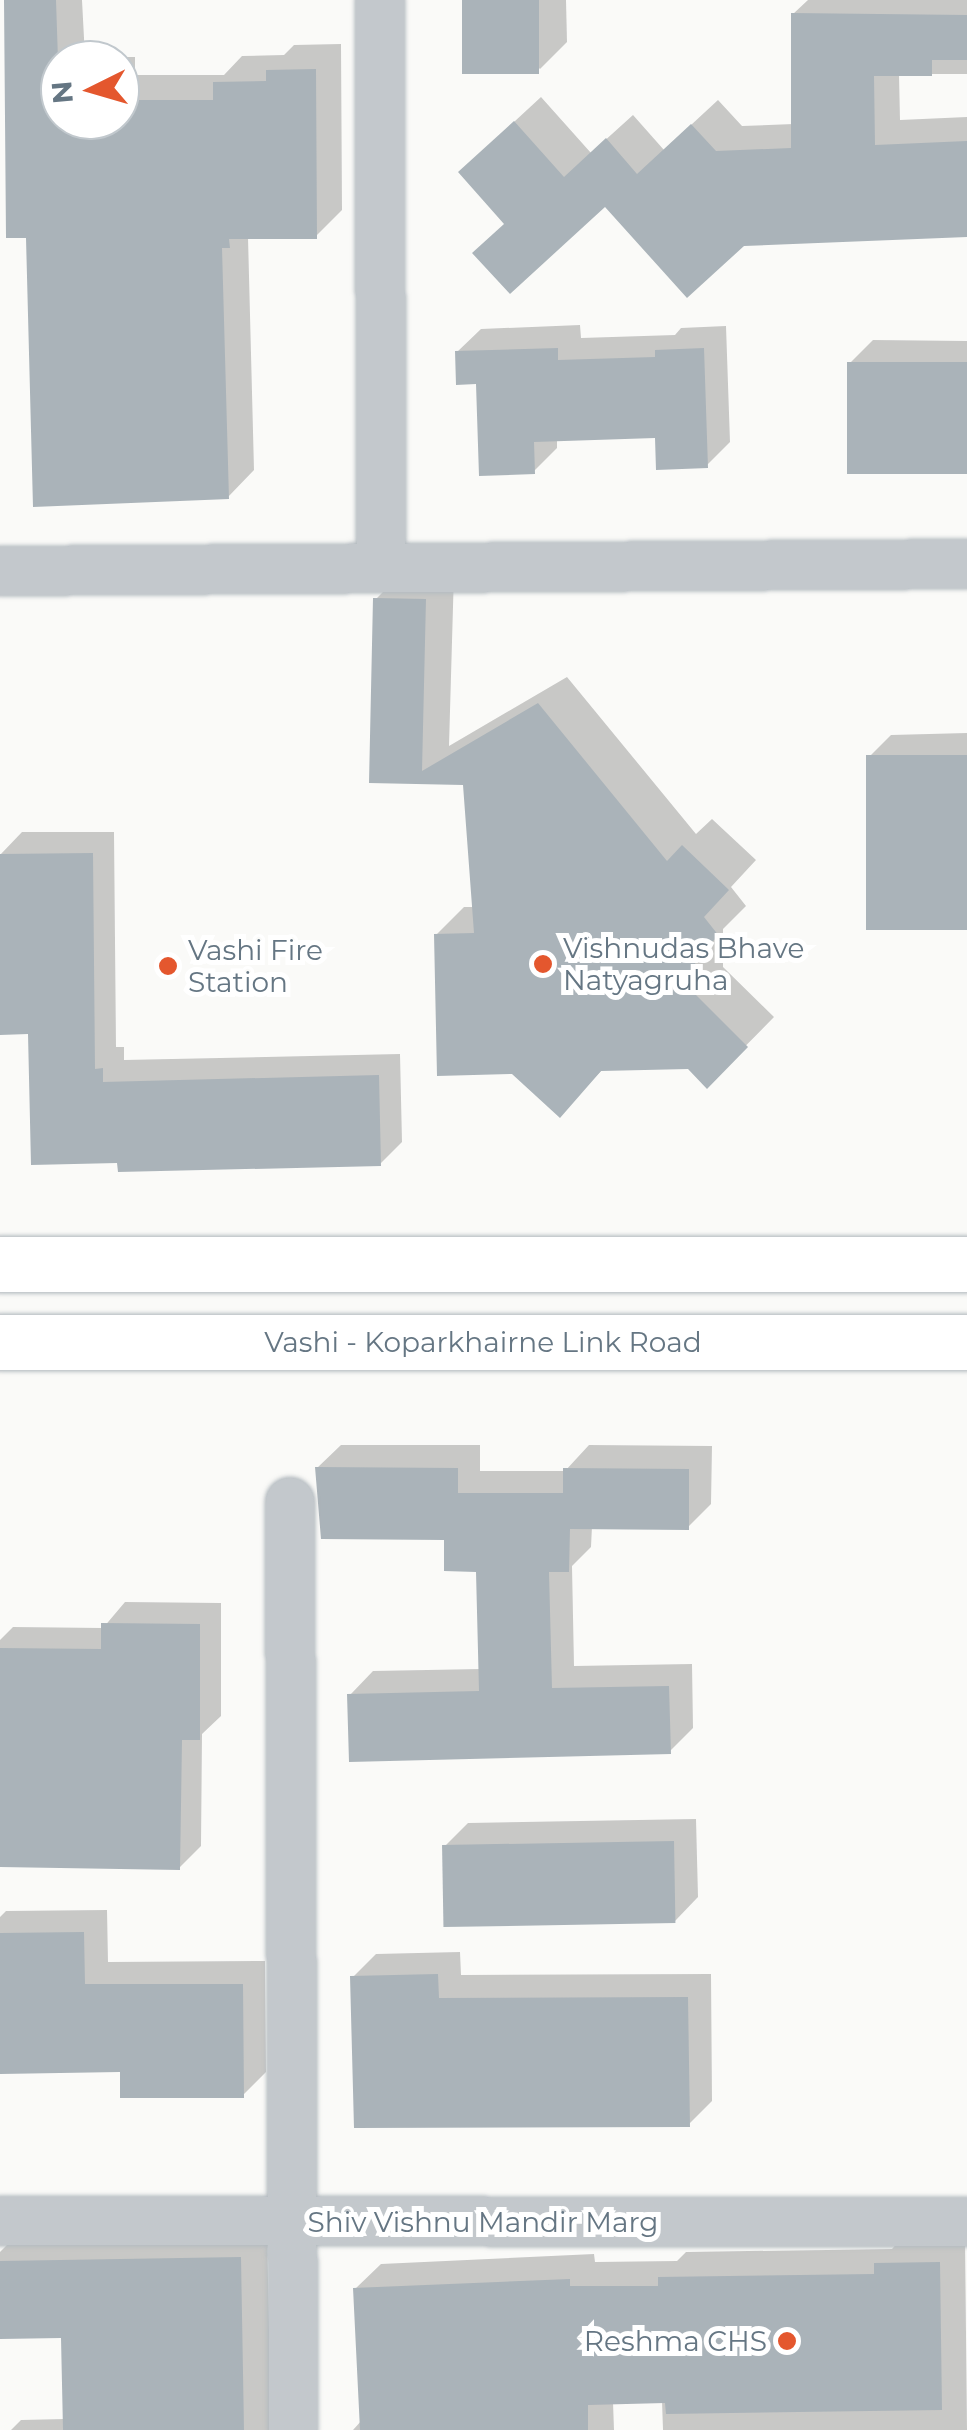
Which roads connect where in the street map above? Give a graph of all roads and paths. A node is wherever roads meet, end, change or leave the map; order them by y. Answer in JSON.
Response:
{"nodes":[{"id":1,"x":380,"y":0,"type":"edge"},
{"id":2,"x":967,"y":564,"type":"edge"},
{"id":3,"x":382,"y":567,"type":"junction"},
{"id":4,"x":0,"y":570,"type":"edge"},
{"id":5,"x":0,"y":1264,"type":"edge"},
{"id":6,"x":967,"y":1264,"type":"edge"},
{"id":7,"x":0,"y":1342,"type":"edge"},
{"id":8,"x":967,"y":1342,"type":"edge"},
{"id":9,"x":290,"y":1502,"type":"dead end"},
{"id":10,"x":0,"y":2221,"type":"edge"},
{"id":11,"x":292,"y":2222,"type":"junction"},
{"id":12,"x":967,"y":2222,"type":"edge"},
{"id":13,"x":294,"y":2430,"type":"edge"}],
"edges":[{"from":1,"to":3,"type":"street"},
{"from":2,"to":3,"type":"street"},
{"from":3,"to":4,"type":"street"},
{"from":5,"to":6,"type":"main road"},
{"from":7,"to":8,"type":"main road","name":"Vashi - Koparkhairne Link Road"},
{"from":9,"to":11,"type":"street"},
{"from":10,"to":11,"type":"street","name":"Shiv Vishnu Mandir Marg"},
{"from":11,"to":12,"type":"street","name":"Shiv Vishnu Mandir Marg"},
{"from":11,"to":13,"type":"street"}]}
